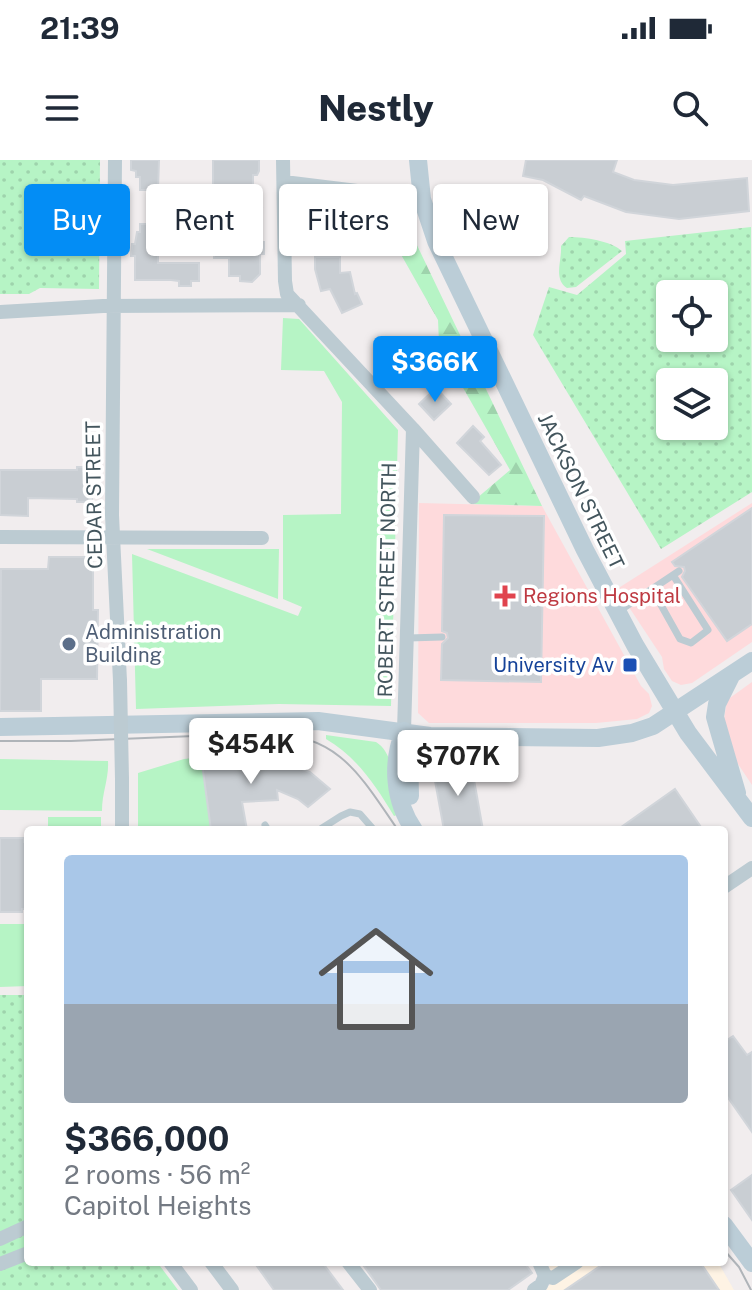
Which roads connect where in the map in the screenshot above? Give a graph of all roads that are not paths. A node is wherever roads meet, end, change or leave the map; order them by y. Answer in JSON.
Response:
{"nodes":[{"id":1,"x":115,"y":160,"type":"edge"},
{"id":2,"x":283,"y":160,"type":"edge"},
{"id":3,"x":418,"y":160,"type":"edge"},
{"id":4,"x":284,"y":182,"type":"junction"},
{"id":5,"x":422,"y":199,"type":"junction"},
{"id":6,"x":299,"y":305,"type":"junction"},
{"id":7,"x":113,"y":306,"type":"junction"},
{"id":8,"x":0,"y":312,"type":"edge"},
{"id":9,"x":413,"y":429,"type":"junction"},
{"id":10,"x":473,"y":497,"type":"dead end"},
{"id":11,"x":0,"y":537,"type":"edge"},
{"id":12,"x":114,"y":537,"type":"junction"},
{"id":13,"x":262,"y":538,"type":"dead end"},
{"id":14,"x":652,"y":589,"type":"junction"},
{"id":15,"x":609,"y":608,"type":"junction"},
{"id":16,"x":442,"y":637,"type":"dead end"},
{"id":17,"x":408,"y":638,"type":"junction"},
{"id":18,"x":752,"y":661,"type":"edge"},
{"id":19,"x":733,"y":672,"type":"junction"},
{"id":20,"x":675,"y":711,"type":"junction"},
{"id":21,"x":0,"y":727,"type":"edge"},
{"id":22,"x":404,"y":731,"type":"junction"},
{"id":23,"x":738,"y":800,"type":"junction"},
{"id":24,"x":752,"y":818,"type":"edge"},
{"id":25,"x":122,"y":826,"type":"edge"},
{"id":26,"x":326,"y":826,"type":"edge"},
{"id":27,"x":370,"y":826,"type":"edge"},
{"id":28,"x":752,"y":868,"type":"edge"},
{"id":29,"x":728,"y":884,"type":"edge"},
{"id":30,"x":24,"y":1228,"type":"edge"},
{"id":31,"x":728,"y":1230,"type":"edge"},
{"id":32,"x":0,"y":1239,"type":"edge"},
{"id":33,"x":24,"y":1255,"type":"edge"},
{"id":34,"x":752,"y":1263,"type":"edge"},
{"id":35,"x":0,"y":1264,"type":"edge"},
{"id":36,"x":173,"y":1266,"type":"edge"},
{"id":37,"x":214,"y":1266,"type":"edge"},
{"id":38,"x":351,"y":1266,"type":"edge"},
{"id":39,"x":541,"y":1266,"type":"edge"},
{"id":40,"x":571,"y":1266,"type":"edge"},
{"id":41,"x":545,"y":1276,"type":"junction"},
{"id":42,"x":191,"y":1290,"type":"edge"},
{"id":43,"x":232,"y":1290,"type":"edge"},
{"id":44,"x":370,"y":1290,"type":"edge"},
{"id":45,"x":534,"y":1290,"type":"edge"}],
"edges":[{"from":1,"to":7,"type":"street","name":"CEDAR STREET"},
{"from":2,"to":4,"type":"street"},
{"from":3,"to":5,"type":"main road","name":"JACKSON STREET"},
{"from":4,"to":5,"type":"street"},
{"from":4,"to":6,"type":"street"},
{"from":5,"to":15,"type":"main road","name":"JACKSON STREET"},
{"from":6,"to":7,"type":"street"},
{"from":6,"to":9,"type":"street"},
{"from":7,"to":8,"type":"street"},
{"from":7,"to":12,"type":"street","name":"CEDAR STREET"},
{"from":9,"to":10,"type":"street"},
{"from":9,"to":17,"type":"street","name":"ROBERT STREET NORTH"},
{"from":11,"to":12,"type":"street"},
{"from":12,"to":13,"type":"street"},
{"from":12,"to":25,"type":"street","name":"CEDAR STREET","bridge":true},
{"from":14,"to":14,"type":"lane"},
{"from":14,"to":15,"type":"lane"},
{"from":15,"to":20,"type":"main road","name":"JACKSON STREET"},
{"from":16,"to":17,"type":"lane"},
{"from":17,"to":22,"type":"street","name":"ROBERT STREET NORTH"},
{"from":18,"to":19,"type":"main road"},
{"from":19,"to":20,"type":"main road"},
{"from":19,"to":23,"type":"main road"},
{"from":20,"to":22,"type":"main road"},
{"from":20,"to":23,"type":"main road","name":"JACKSON STREET"},
{"from":21,"to":22,"type":"main road"},
{"from":23,"to":24,"type":"main road","name":"JACKSON STREET"},
{"from":26,"to":27,"type":"lane"},
{"from":28,"to":29,"type":"street"},
{"from":30,"to":32,"type":"street"},
{"from":31,"to":34,"type":"main road"},
{"from":33,"to":35,"type":"street"},
{"from":36,"to":42,"type":"street"},
{"from":37,"to":43,"type":"street"},
{"from":38,"to":44,"type":"street"},
{"from":39,"to":41,"type":"street"},
{"from":40,"to":41,"type":"street"},
{"from":41,"to":45,"type":"street"}]}
